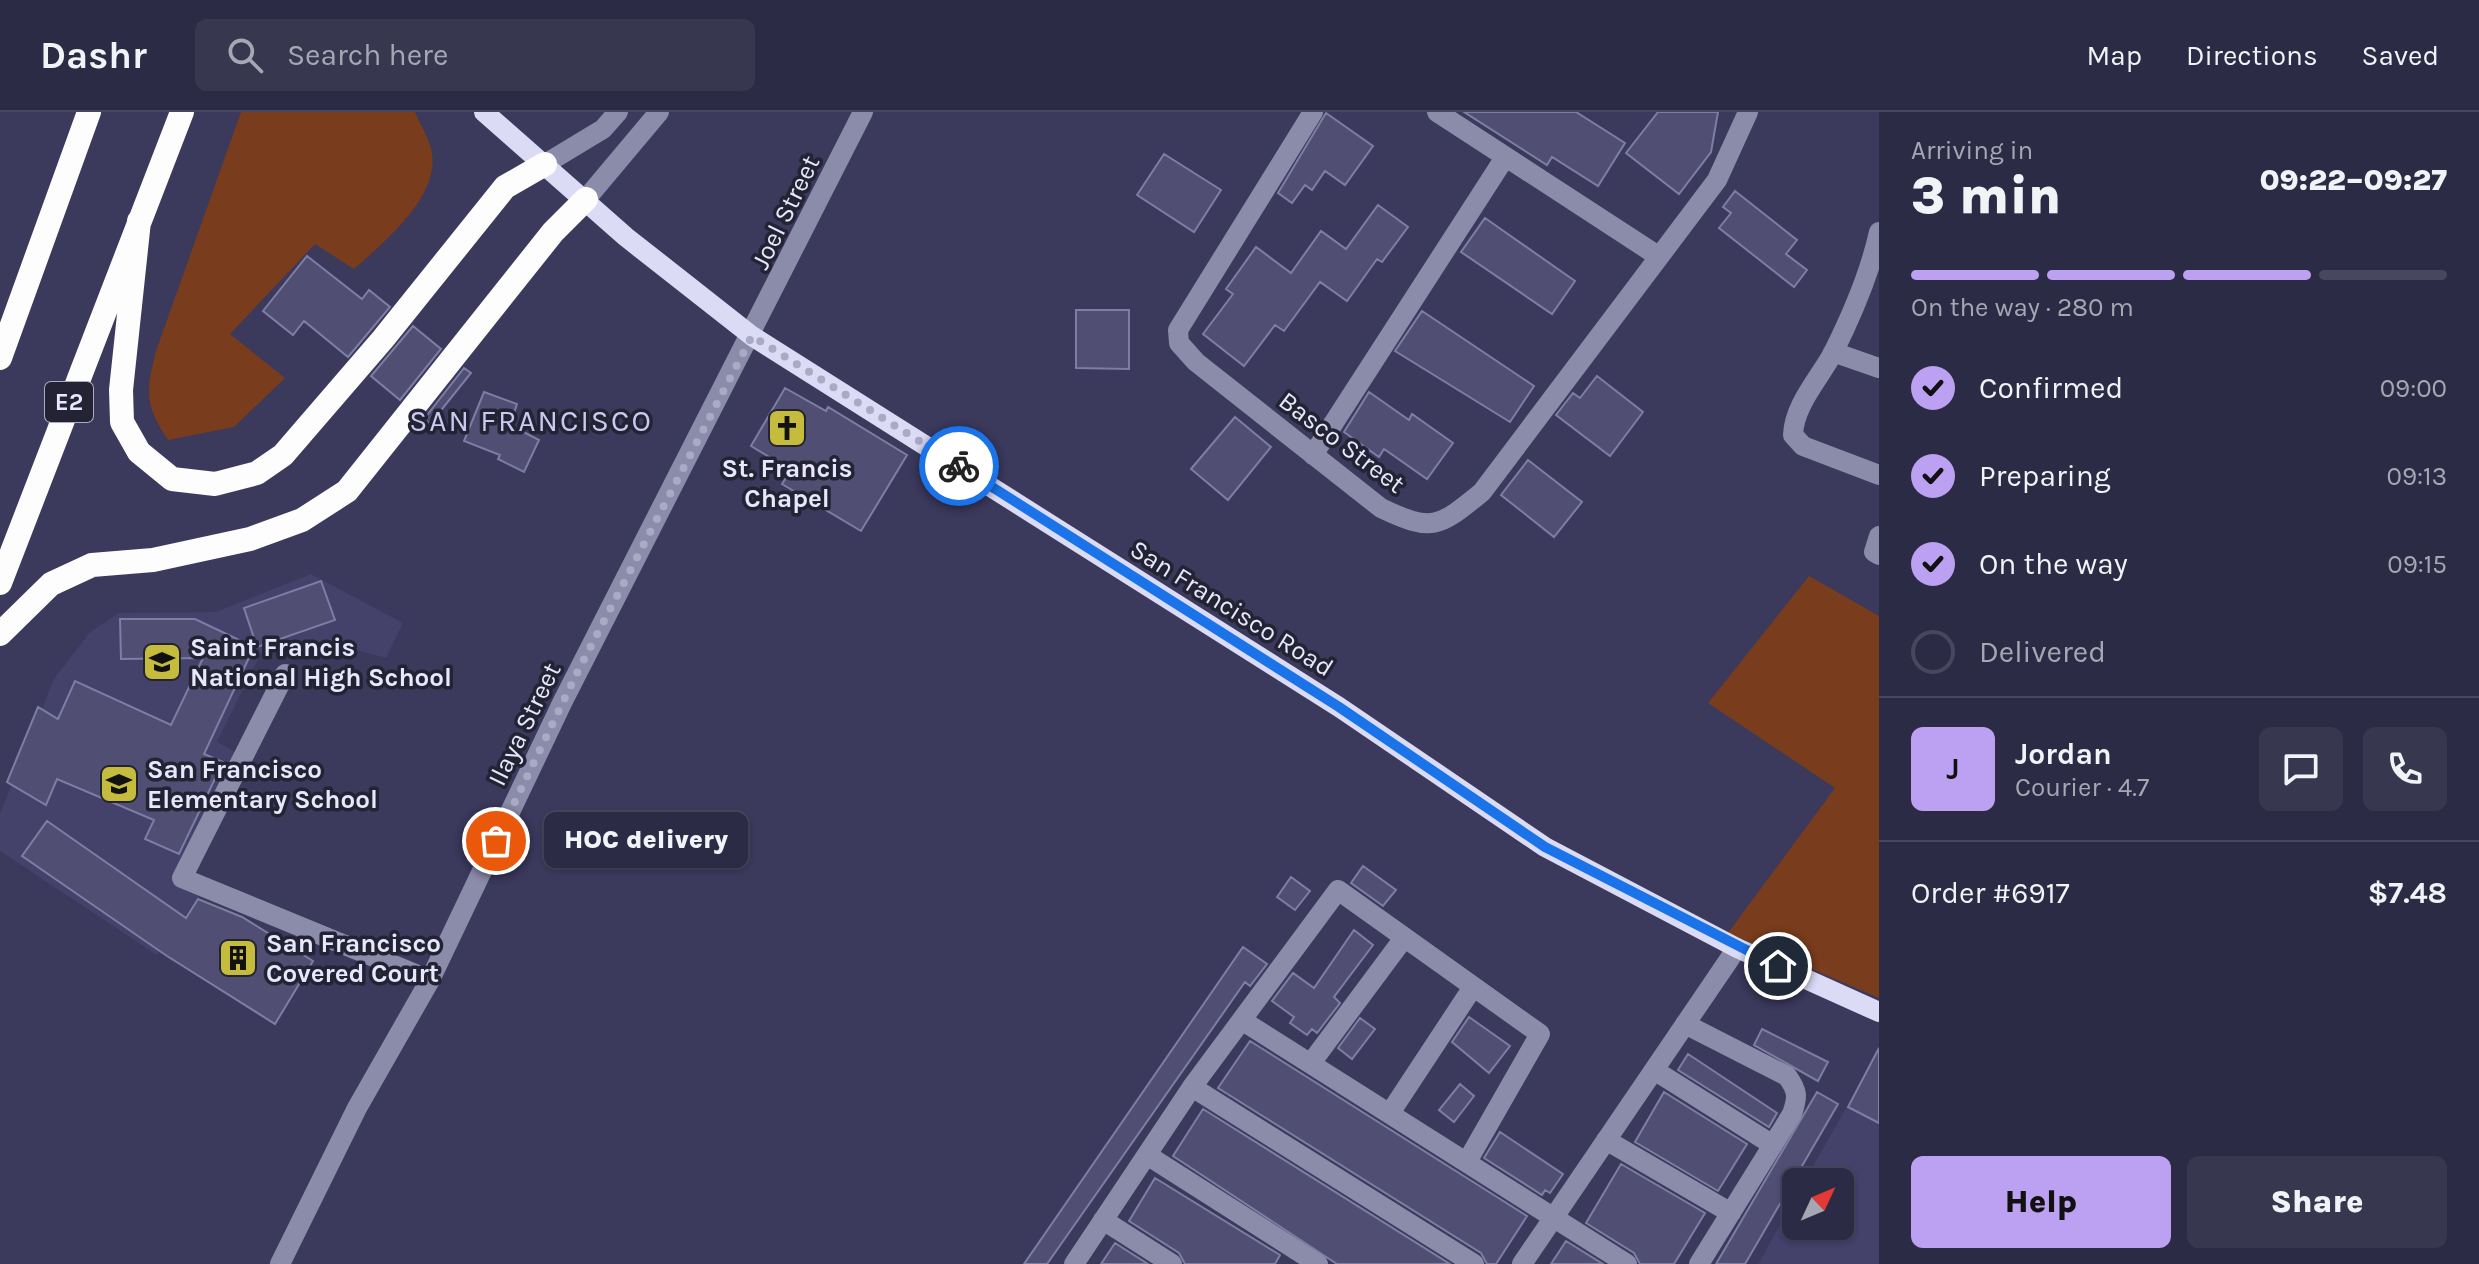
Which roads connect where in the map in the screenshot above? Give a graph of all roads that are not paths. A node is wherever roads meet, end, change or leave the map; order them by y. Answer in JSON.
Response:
{"nodes":[{"id":1,"x":89,"y":112,"type":"edge"},
{"id":2,"x":182,"y":112,"type":"edge"},
{"id":3,"x":484,"y":112,"type":"edge"},
{"id":4,"x":618,"y":112,"type":"edge"},
{"id":5,"x":659,"y":112,"type":"edge"},
{"id":6,"x":863,"y":112,"type":"edge"},
{"id":7,"x":1313,"y":112,"type":"edge"},
{"id":8,"x":1437,"y":112,"type":"edge"},
{"id":9,"x":1748,"y":112,"type":"edge"},
{"id":10,"x":1504,"y":159,"type":"junction"},
{"id":11,"x":545,"y":164,"type":"junction"},
{"id":12,"x":586,"y":199,"type":"junction"},
{"id":13,"x":139,"y":221,"type":"junction"},
{"id":14,"x":1879,"y":232,"type":"edge"},
{"id":15,"x":1658,"y":256,"type":"junction"},
{"id":16,"x":1876,"y":258,"type":"edge"},
{"id":17,"x":752,"y":336,"type":"junction"},
{"id":18,"x":1833,"y":352,"type":"junction"},
{"id":19,"x":0,"y":358,"type":"edge"},
{"id":20,"x":1879,"y":368,"type":"edge"},
{"id":21,"x":1313,"y":455,"type":"junction"},
{"id":22,"x":1879,"y":475,"type":"edge"},
{"id":23,"x":1879,"y":536,"type":"edge"},
{"id":24,"x":1879,"y":555,"type":"edge"},
{"id":25,"x":0,"y":583,"type":"edge"},
{"id":26,"x":0,"y":634,"type":"edge"},
{"id":27,"x":285,"y":674,"type":"dead end"},
{"id":28,"x":1404,"y":938,"type":"junction"},
{"id":29,"x":1737,"y":948,"type":"junction"},
{"id":30,"x":430,"y":980,"type":"junction"},
{"id":31,"x":1473,"y":987,"type":"junction"},
{"id":32,"x":1879,"y":1012,"type":"edge"},
{"id":33,"x":1243,"y":1021,"type":"junction"},
{"id":34,"x":1685,"y":1024,"type":"junction"},
{"id":35,"x":1311,"y":1063,"type":"junction"},
{"id":36,"x":1654,"y":1070,"type":"junction"},
{"id":37,"x":1192,"y":1087,"type":"junction"},
{"id":38,"x":1390,"y":1113,"type":"junction"},
{"id":39,"x":1606,"y":1140,"type":"junction"},
{"id":40,"x":1773,"y":1145,"type":"junction"},
{"id":41,"x":1147,"y":1155,"type":"junction"},
{"id":42,"x":1468,"y":1160,"type":"junction"},
{"id":43,"x":1731,"y":1213,"type":"junction"},
{"id":44,"x":1553,"y":1217,"type":"junction"},
{"id":45,"x":1103,"y":1220,"type":"junction"},
{"id":46,"x":280,"y":1264,"type":"edge"},
{"id":47,"x":1074,"y":1264,"type":"edge"},
{"id":48,"x":1172,"y":1264,"type":"edge"},
{"id":49,"x":1318,"y":1264,"type":"edge"},
{"id":50,"x":1474,"y":1264,"type":"edge"},
{"id":51,"x":1522,"y":1264,"type":"edge"},
{"id":52,"x":1627,"y":1264,"type":"edge"},
{"id":53,"x":1699,"y":1264,"type":"edge"}],
"edges":[{"from":1,"to":19,"type":"highway"},
{"from":2,"to":13,"type":"highway","number":"E2"},
{"from":3,"to":11,"type":"main road","name":"San Francisco Road"},
{"from":4,"to":11,"type":"street"},
{"from":5,"to":12,"type":"street"},
{"from":6,"to":17,"type":"street","name":"Joel Street"},
{"from":7,"to":21,"type":"street","name":"Basco Street"},
{"from":8,"to":10,"type":"street"},
{"from":9,"to":15,"type":"street","name":"Basco Street"},
{"from":10,"to":15,"type":"street"},
{"from":10,"to":21,"type":"street"},
{"from":11,"to":12,"type":"main road","name":"San Francisco Road"},
{"from":11,"to":13,"type":"highway"},
{"from":12,"to":17,"type":"main road","name":"San Francisco Road"},
{"from":12,"to":26,"type":"highway"},
{"from":13,"to":25,"type":"highway","number":"E2"},
{"from":14,"to":16,"type":"street"},
{"from":15,"to":21,"type":"street","name":"Basco Street"},
{"from":16,"to":18,"type":"street"},
{"from":17,"to":29,"type":"main road","name":"San Francisco Road"},
{"from":17,"to":30,"type":"street","name":"Ilaya Street"},
{"from":18,"to":20,"type":"street"},
{"from":18,"to":22,"type":"street"},
{"from":23,"to":24,"type":"street"},
{"from":27,"to":30,"type":"street"},
{"from":28,"to":31,"type":"street"},
{"from":28,"to":33,"type":"street"},
{"from":28,"to":35,"type":"street"},
{"from":29,"to":32,"type":"main road","name":"San Francisco Road"},
{"from":29,"to":34,"type":"street"},
{"from":30,"to":46,"type":"street","name":"Ilaya Street"},
{"from":31,"to":38,"type":"street"},
{"from":31,"to":42,"type":"street"},
{"from":33,"to":35,"type":"street"},
{"from":33,"to":37,"type":"street"},
{"from":34,"to":36,"type":"street"},
{"from":34,"to":40,"type":"street"},
{"from":35,"to":38,"type":"street"},
{"from":36,"to":39,"type":"street"},
{"from":36,"to":40,"type":"street"},
{"from":37,"to":41,"type":"street"},
{"from":37,"to":50,"type":"street"},
{"from":38,"to":42,"type":"street"},
{"from":39,"to":43,"type":"street"},
{"from":39,"to":44,"type":"street"},
{"from":40,"to":43,"type":"street"},
{"from":41,"to":45,"type":"street"},
{"from":41,"to":49,"type":"street"},
{"from":42,"to":44,"type":"street"},
{"from":43,"to":53,"type":"street"},
{"from":44,"to":51,"type":"street"},
{"from":44,"to":52,"type":"street"},
{"from":45,"to":47,"type":"street"},
{"from":45,"to":48,"type":"street"}]}
